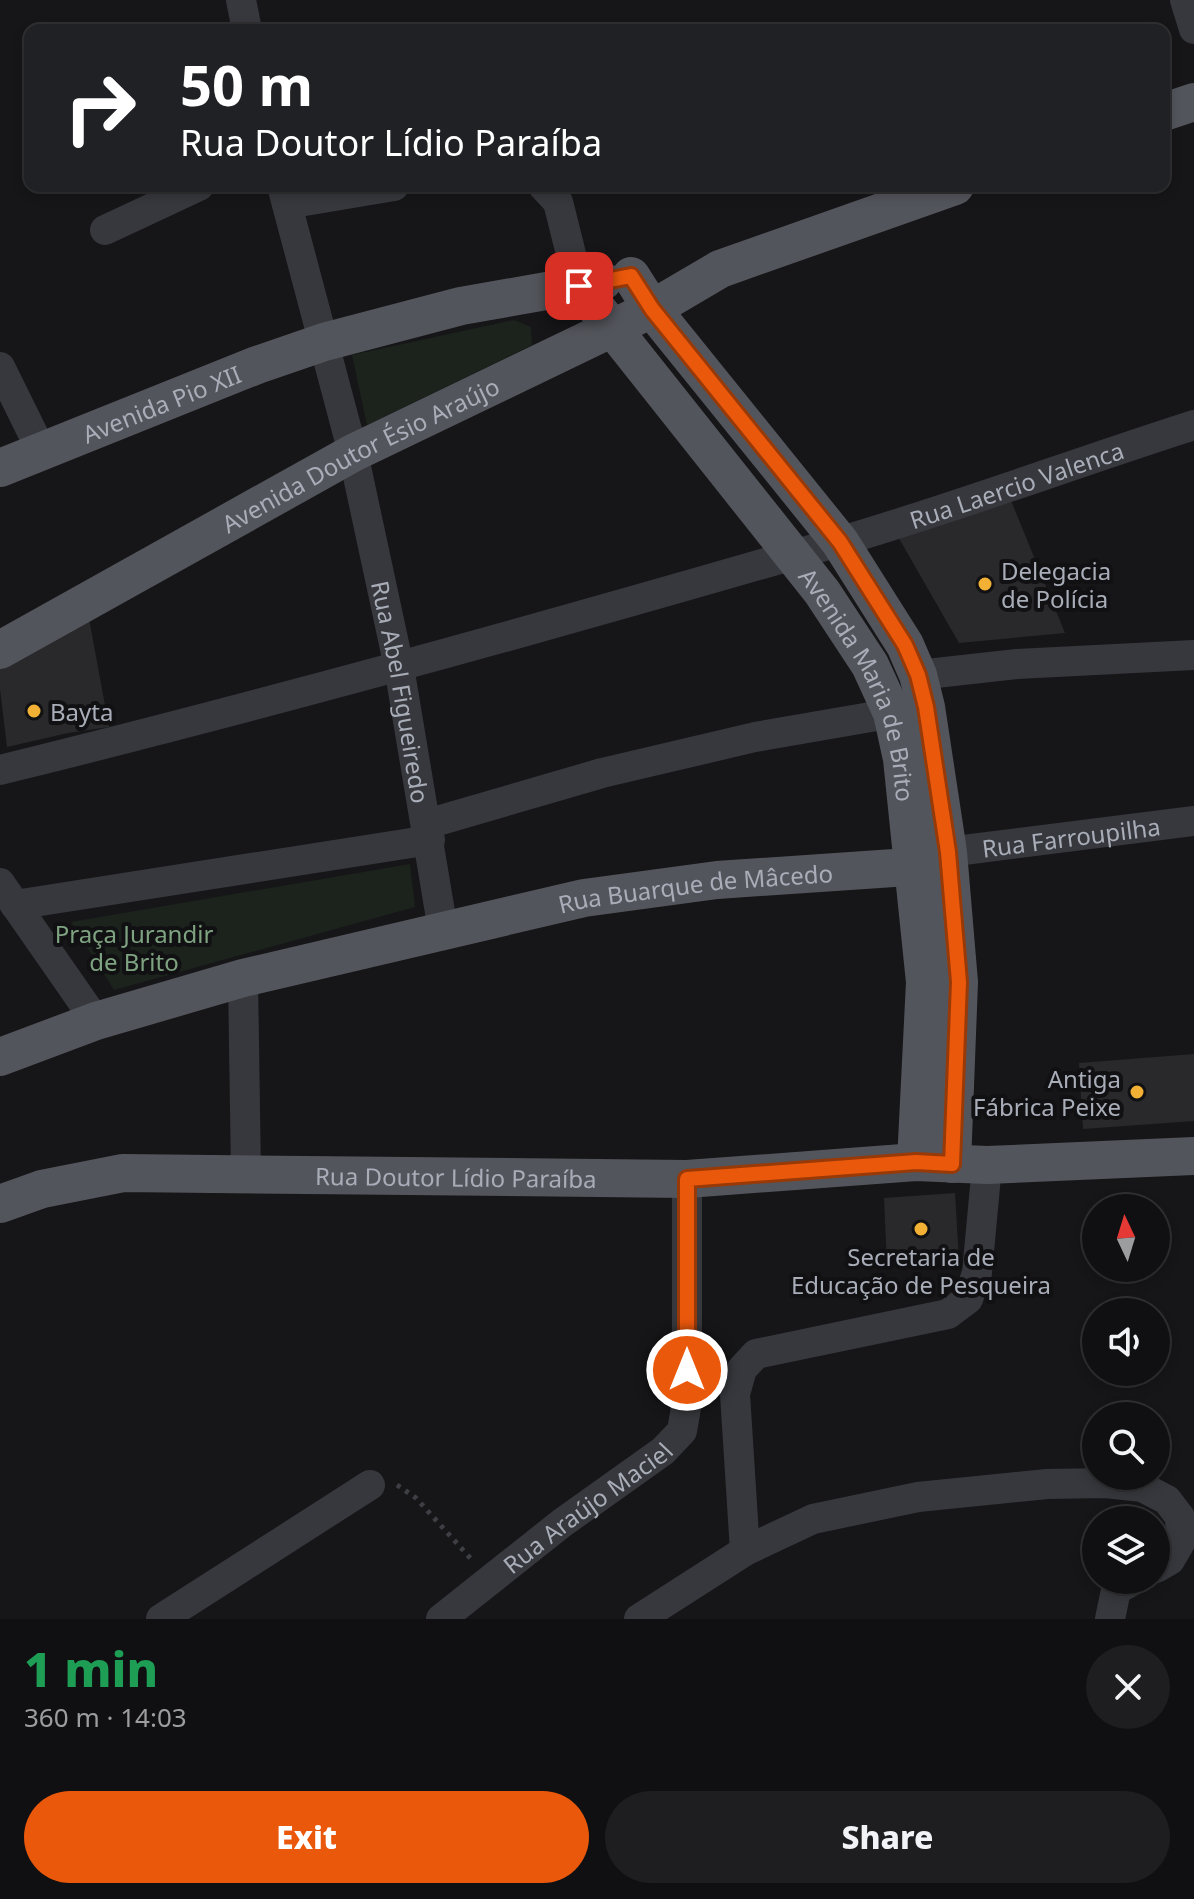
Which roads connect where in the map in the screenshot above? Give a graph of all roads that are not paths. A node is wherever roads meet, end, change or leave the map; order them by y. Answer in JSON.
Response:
{"nodes":[{"id":1,"x":241,"y":0,"type":"edge"},
{"id":2,"x":1185,"y":0,"type":"edge"},
{"id":3,"x":246,"y":24,"type":"edge"},
{"id":4,"x":1194,"y":29,"type":"edge"},
{"id":5,"x":1194,"y":102,"type":"edge"},
{"id":6,"x":1170,"y":110,"type":"edge"},
{"id":7,"x":186,"y":192,"type":"edge"},
{"id":8,"x":321,"y":192,"type":"edge"},
{"id":9,"x":549,"y":192,"type":"edge"},
{"id":10,"x":938,"y":192,"type":"edge"},
{"id":11,"x":284,"y":195,"type":"edge"},
{"id":12,"x":105,"y":230,"type":"dead end"},
{"id":13,"x":720,"y":269,"type":"junction"},
{"id":14,"x":631,"y":276,"type":"junction"},
{"id":15,"x":579,"y":286,"type":"junction"},
{"id":16,"x":652,"y":309,"type":"junction"},
{"id":17,"x":611,"y":329,"type":"junction"},
{"id":18,"x":324,"y":342,"type":"junction"},
{"id":19,"x":0,"y":367,"type":"edge"},
{"id":20,"x":1194,"y":425,"type":"edge"},
{"id":21,"x":41,"y":450,"type":"junction"},
{"id":22,"x":353,"y":453,"type":"junction"},
{"id":23,"x":0,"y":468,"type":"edge"},
{"id":24,"x":840,"y":542,"type":"junction"},
{"id":25,"x":792,"y":554,"type":"junction"},
{"id":26,"x":2,"y":649,"type":"edge"},
{"id":27,"x":1194,"y":655,"type":"edge"},
{"id":28,"x":399,"y":667,"type":"junction"},
{"id":29,"x":912,"y":698,"type":"junction"},
{"id":30,"x":0,"y":770,"type":"edge"},
{"id":31,"x":1194,"y":821,"type":"edge"},
{"id":32,"x":428,"y":832,"type":"junction"},
{"id":33,"x":937,"y":861,"type":"junction"},
{"id":34,"x":7,"y":894,"type":"edge"},
{"id":35,"x":443,"y":930,"type":"junction"},
{"id":36,"x":243,"y":978,"type":"junction"},
{"id":37,"x":96,"y":1021,"type":"junction"},
{"id":38,"x":0,"y":1057,"type":"edge"},
{"id":39,"x":1194,"y":1156,"type":"edge"},
{"id":40,"x":952,"y":1164,"type":"junction"},
{"id":41,"x":246,"y":1174,"type":"junction"},
{"id":42,"x":687,"y":1179,"type":"junction"},
{"id":43,"x":0,"y":1204,"type":"edge"},
{"id":44,"x":370,"y":1485,"type":"road end"},
{"id":45,"x":745,"y":1551,"type":"junction"},
{"id":46,"x":1170,"y":1560,"type":"edge"},
{"id":47,"x":1115,"y":1594,"type":"edge"},
{"id":48,"x":161,"y":1619,"type":"edge"},
{"id":49,"x":441,"y":1619,"type":"edge"},
{"id":50,"x":639,"y":1619,"type":"edge"},
{"id":51,"x":1110,"y":1619,"type":"edge"}],
"edges":[{"from":1,"to":3,"type":"street"},
{"from":2,"to":4,"type":"street"},
{"from":5,"to":6,"type":"main road"},
{"from":7,"to":12,"type":"street"},
{"from":8,"to":11,"type":"street"},
{"from":9,"to":15,"type":"street"},
{"from":10,"to":13,"type":"main road","name":"Avenida Doutor Ésio Araújo"},
{"from":11,"to":18,"type":"street","name":"Rua Abel Figueiredo"},
{"from":13,"to":14,"type":"main road","name":"Avenida Doutor Ésio Araújo"},
{"from":13,"to":16,"type":"main road","name":"Avenida Doutor Ésio Araújo"},
{"from":14,"to":15,"type":"main road","name":"Avenida Doutor Ésio Araújo"},
{"from":14,"to":16,"type":"main road","name":"Avenida Maria de Brito"},
{"from":15,"to":17,"type":"main road","name":"Avenida Maria de Brito"},
{"from":15,"to":18,"type":"main road","name":"Avenida Doutor Ésio Araújo"},
{"from":16,"to":17,"type":"main road","name":"Avenida Doutor Ésio Araújo"},
{"from":16,"to":24,"type":"main road","name":"Avenida Maria de Brito"},
{"from":17,"to":22,"type":"main road","name":"Avenida Doutor Ésio Araújo"},
{"from":17,"to":25,"type":"main road","name":"Avenida Maria de Brito"},
{"from":18,"to":21,"type":"main road","name":"Avenida Pio XII"},
{"from":18,"to":22,"type":"street","name":"Rua Abel Figueiredo"},
{"from":19,"to":21,"type":"street"},
{"from":20,"to":24,"type":"street","name":"Rua Laercio Valenca"},
{"from":21,"to":23,"type":"main road","name":"Avenida Pio XII"},
{"from":22,"to":26,"type":"main road","name":"Avenida Doutor Ésio Araújo"},
{"from":22,"to":28,"type":"street","name":"Rua Abel Figueiredo"},
{"from":24,"to":25,"type":"street","name":"Rua Laercio Valenca"},
{"from":24,"to":29,"type":"main road","name":"Avenida Maria de Brito"},
{"from":25,"to":28,"type":"street","name":"Rua Laercio Valenca"},
{"from":25,"to":29,"type":"main road","name":"Avenida Maria de Brito"},
{"from":27,"to":29,"type":"street"},
{"from":28,"to":30,"type":"street","name":"Rua Laercio Valenca"},
{"from":28,"to":32,"type":"street","name":"Rua Abel Figueiredo"},
{"from":29,"to":32,"type":"street"},
{"from":29,"to":33,"type":"main road","name":"Avenida Maria de Brito"},
{"from":31,"to":33,"type":"street","name":"Rua Farroupilha"},
{"from":32,"to":34,"type":"street"},
{"from":32,"to":35,"type":"street","name":"Rua Abel Figueiredo"},
{"from":33,"to":35,"type":"main road","name":"Rua Buarque de Mâcedo"},
{"from":33,"to":40,"type":"main road","name":"Avenida Maria de Brito"},
{"from":34,"to":37,"type":"street"},
{"from":35,"to":36,"type":"main road"},
{"from":36,"to":37,"type":"main road"},
{"from":36,"to":41,"type":"street"},
{"from":37,"to":38,"type":"main road"},
{"from":39,"to":40,"type":"main road","name":"Rua Doutor Lídio Paraíba"},
{"from":40,"to":42,"type":"main road","name":"Rua Doutor Lídio Paraíba"},
{"from":40,"to":45,"type":"street"},
{"from":41,"to":42,"type":"main road","name":"Rua Doutor Lídio Paraíba"},
{"from":41,"to":43,"type":"main road","name":"Rua Doutor Lídio Paraíba"},
{"from":42,"to":49,"type":"street","name":"Rua Araújo Maciel"},
{"from":44,"to":48,"type":"street"},
{"from":45,"to":46,"type":"street"},
{"from":45,"to":50,"type":"street"},
{"from":47,"to":51,"type":"street"}]}
